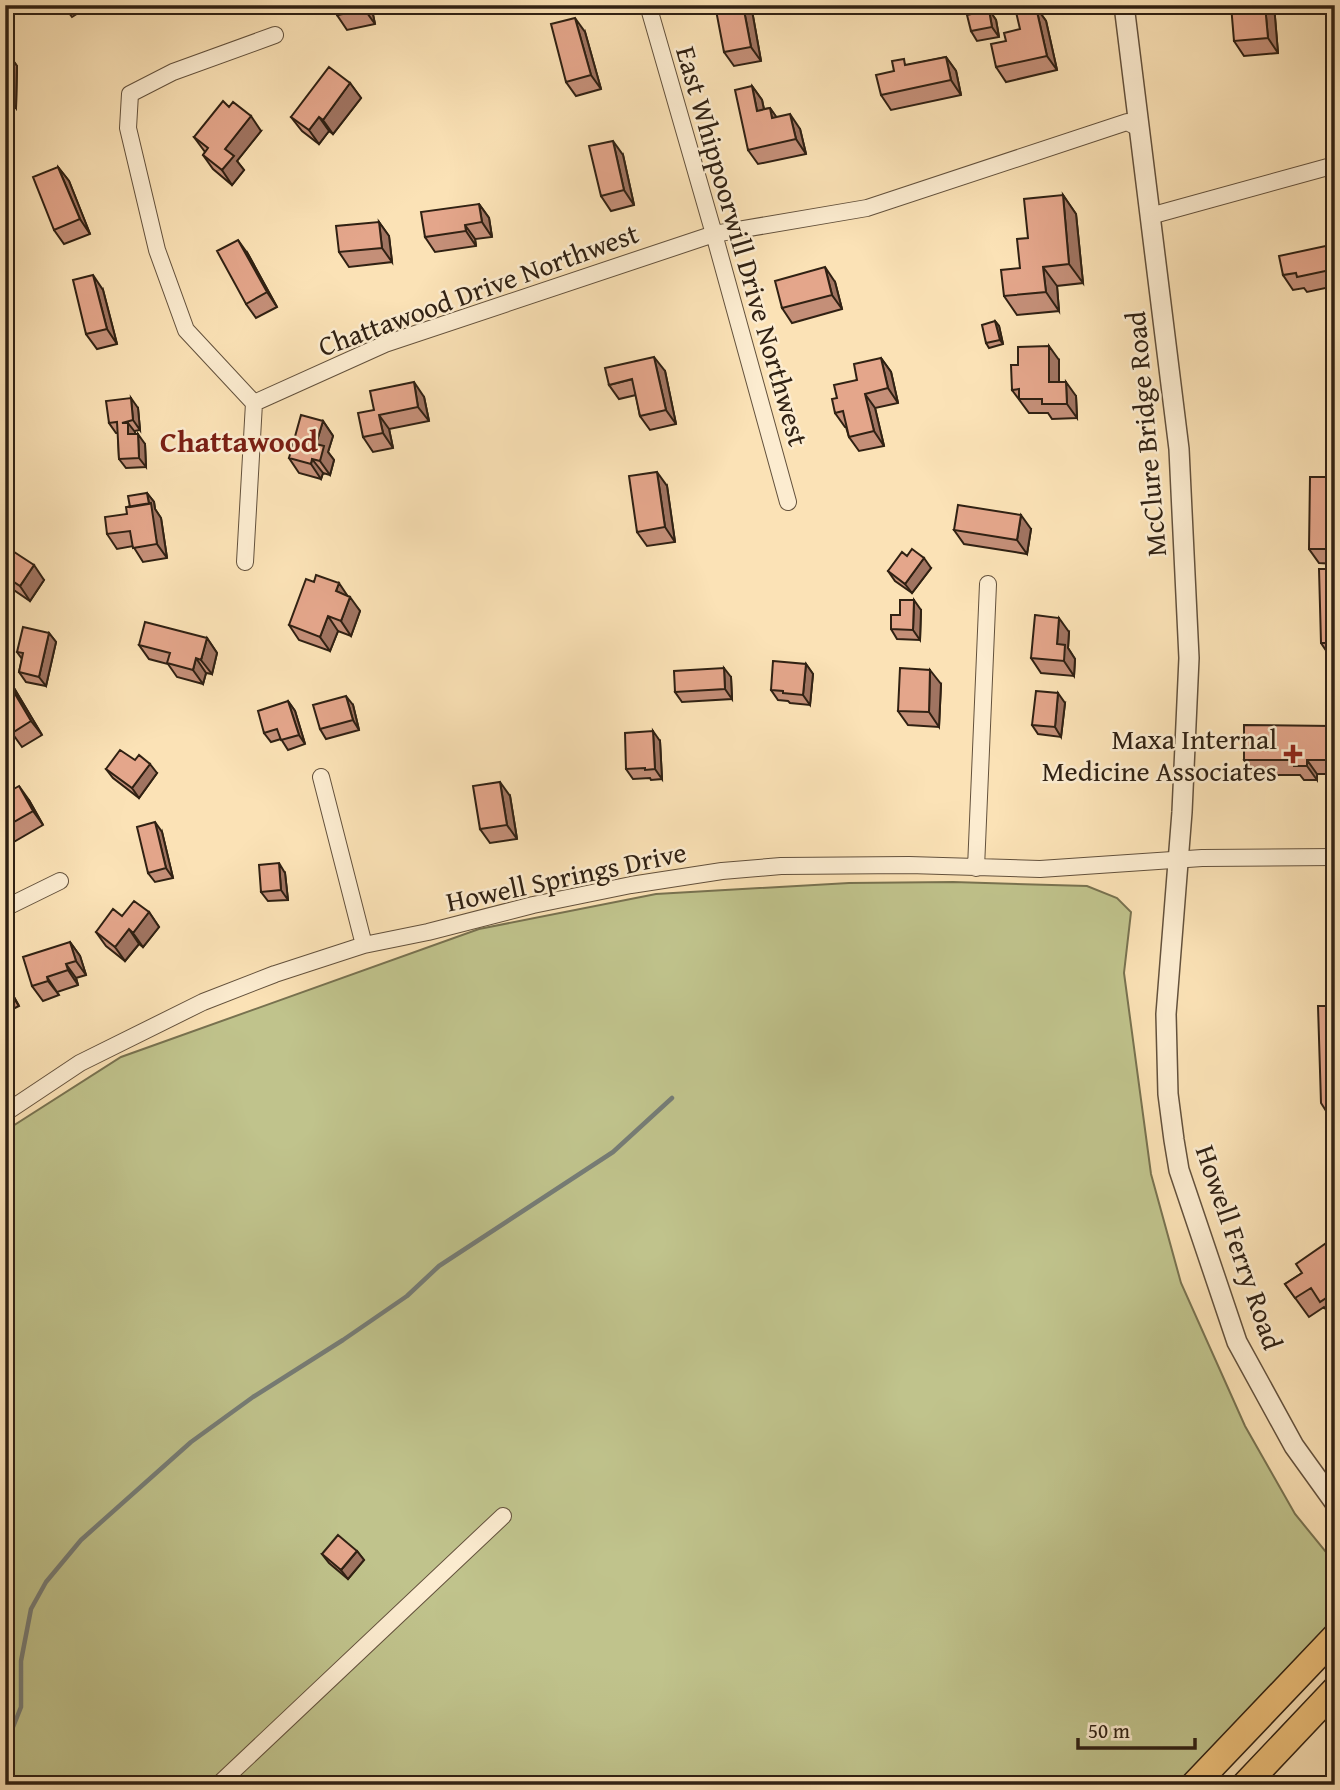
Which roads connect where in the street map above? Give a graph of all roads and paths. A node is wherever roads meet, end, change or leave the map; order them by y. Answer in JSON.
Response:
{"nodes":[{"id":1,"x":648,"y":5,"type":"edge"},
{"id":2,"x":1124,"y":5,"type":"edge"},
{"id":3,"x":275,"y":35,"type":"dead end"},
{"id":4,"x":1139,"y":128,"type":"junction"},
{"id":5,"x":1335,"y":165,"type":"edge"},
{"id":6,"x":1150,"y":216,"type":"junction"},
{"id":7,"x":714,"y":234,"type":"junction"},
{"id":8,"x":254,"y":402,"type":"junction"},
{"id":9,"x":788,"y":502,"type":"dead end"},
{"id":10,"x":246,"y":562,"type":"dead end"},
{"id":11,"x":988,"y":584,"type":"dead end"},
{"id":12,"x":321,"y":777,"type":"dead end"},
{"id":13,"x":1335,"y":857,"type":"edge"},
{"id":14,"x":1177,"y":860,"type":"junction"},
{"id":15,"x":976,"y":868,"type":"junction"},
{"id":16,"x":60,"y":881,"type":"dead end"},
{"id":17,"x":5,"y":908,"type":"edge"},
{"id":18,"x":364,"y":945,"type":"junction"},
{"id":19,"x":5,"y":1113,"type":"edge"},
{"id":20,"x":1335,"y":1503,"type":"edge"},
{"id":21,"x":503,"y":1516,"type":"dead end"},
{"id":22,"x":1335,"y":1637,"type":"edge"},
{"id":23,"x":1335,"y":1690,"type":"edge"},
{"id":24,"x":218,"y":1785,"type":"edge"},
{"id":25,"x":1194,"y":1785,"type":"edge"},
{"id":26,"x":1245,"y":1785,"type":"edge"}],
"edges":[{"from":1,"to":7,"type":"street","name":"East Whippoorwill Drive Northwest"},
{"from":2,"to":4,"type":"street","name":"McClure Bridge Road"},
{"from":3,"to":8,"type":"street"},
{"from":4,"to":6,"type":"street","name":"McClure Bridge Road"},
{"from":4,"to":7,"type":"street","name":"Chattawood Drive Northwest"},
{"from":5,"to":6,"type":"street"},
{"from":6,"to":14,"type":"street","name":"McClure Bridge Road"},
{"from":7,"to":8,"type":"street","name":"Chattawood Drive Northwest"},
{"from":7,"to":9,"type":"street","name":"East Whippoorwill Drive Northwest"},
{"from":8,"to":10,"type":"street"},
{"from":11,"to":15,"type":"street"},
{"from":12,"to":18,"type":"street"},
{"from":13,"to":14,"type":"street","name":"Howell Springs Drive"},
{"from":14,"to":15,"type":"street","name":"Howell Springs Drive"},
{"from":14,"to":20,"type":"street","name":"Howell Ferry Road"},
{"from":15,"to":18,"type":"street","name":"Howell Springs Drive"},
{"from":16,"to":17,"type":"street"},
{"from":18,"to":19,"type":"street","name":"Howell Springs Drive"},
{"from":21,"to":24,"type":"street"},
{"from":22,"to":25,"type":"highway"},
{"from":23,"to":26,"type":"highway"}]}
